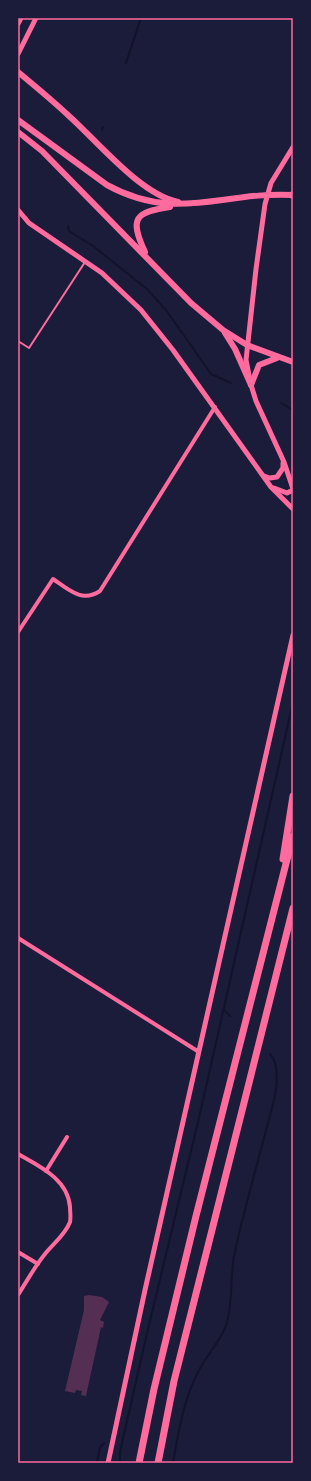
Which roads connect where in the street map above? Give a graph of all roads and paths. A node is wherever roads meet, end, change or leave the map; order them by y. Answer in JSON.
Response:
{"nodes":[{"id":1,"x":21,"y":18,"type":"edge"},
{"id":2,"x":36,"y":18,"type":"edge"},
{"id":3,"x":18,"y":24,"type":"edge"},
{"id":4,"x":18,"y":54,"type":"edge"},
{"id":5,"x":18,"y":72,"type":"edge"},
{"id":6,"x":18,"y":120,"type":"edge"},
{"id":7,"x":18,"y":132,"type":"edge"},
{"id":8,"x":293,"y":147,"type":"edge"},
{"id":9,"x":293,"y":195,"type":"edge"},
{"id":10,"x":190,"y":205,"type":"junction"},
{"id":11,"x":18,"y":210,"type":"edge"},
{"id":12,"x":146,"y":256,"type":"junction"},
{"id":13,"x":86,"y":261,"type":"junction"},
{"id":14,"x":223,"y":330,"type":"junction"},
{"id":15,"x":18,"y":341,"type":"edge"},
{"id":16,"x":247,"y":345,"type":"junction"},
{"id":17,"x":277,"y":358,"type":"junction"},
{"id":18,"x":293,"y":362,"type":"edge"},
{"id":19,"x":251,"y":385,"type":"junction"},
{"id":20,"x":215,"y":407,"type":"junction"},
{"id":21,"x":284,"y":462,"type":"junction"},
{"id":22,"x":264,"y":476,"type":"junction"},
{"id":23,"x":271,"y":487,"type":"junction"},
{"id":24,"x":293,"y":490,"type":"edge"},
{"id":25,"x":293,"y":509,"type":"edge"},
{"id":26,"x":20,"y":625,"type":"edge"},
{"id":27,"x":18,"y":632,"type":"edge"},
{"id":28,"x":293,"y":635,"type":"edge"},
{"id":29,"x":293,"y":796,"type":"edge"},
{"id":30,"x":293,"y":836,"type":"edge"},
{"id":31,"x":276,"y":902,"type":"junction"},
{"id":32,"x":293,"y":908,"type":"edge"},
{"id":33,"x":18,"y":938,"type":"edge"},
{"id":34,"x":199,"y":1052,"type":"junction"},
{"id":35,"x":67,"y":1137,"type":"dead end"},
{"id":36,"x":18,"y":1154,"type":"edge"},
{"id":37,"x":46,"y":1171,"type":"junction"},
{"id":38,"x":18,"y":1252,"type":"edge"},
{"id":39,"x":38,"y":1264,"type":"junction"},
{"id":40,"x":18,"y":1295,"type":"edge"},
{"id":41,"x":108,"y":1463,"type":"edge"},
{"id":42,"x":139,"y":1463,"type":"edge"},
{"id":43,"x":158,"y":1463,"type":"edge"}],
"edges":[{"from":1,"to":3,"type":"street"},
{"from":2,"to":4,"type":"street"},
{"from":5,"to":10,"type":"main road"},
{"from":6,"to":10,"type":"main road"},
{"from":7,"to":12,"type":"main road"},
{"from":8,"to":16,"type":"street"},
{"from":9,"to":10,"type":"main road"},
{"from":10,"to":12,"type":"main road"},
{"from":11,"to":13,"type":"street"},
{"from":12,"to":14,"type":"main road"},
{"from":13,"to":15,"type":"lane"},
{"from":13,"to":20,"type":"street"},
{"from":14,"to":16,"type":"main road"},
{"from":14,"to":19,"type":"main road"},
{"from":16,"to":17,"type":"main road"},
{"from":16,"to":19,"type":"street"},
{"from":17,"to":18,"type":"main road"},
{"from":17,"to":19,"type":"main road"},
{"from":19,"to":21,"type":"street"},
{"from":20,"to":22,"type":"street"},
{"from":20,"to":26,"type":"street"},
{"from":21,"to":22,"type":"street"},
{"from":21,"to":24,"type":"street"},
{"from":22,"to":23,"type":"street"},
{"from":23,"to":24,"type":"street"},
{"from":23,"to":25,"type":"street"},
{"from":26,"to":27,"type":"street"},
{"from":28,"to":34,"type":"street"},
{"from":29,"to":31,"type":"highway"},
{"from":30,"to":31,"type":"highway"},
{"from":31,"to":42,"type":"highway"},
{"from":32,"to":43,"type":"highway"},
{"from":33,"to":34,"type":"street"},
{"from":34,"to":41,"type":"street"},
{"from":35,"to":37,"type":"street"},
{"from":36,"to":37,"type":"street"},
{"from":37,"to":39,"type":"street"},
{"from":38,"to":39,"type":"street"},
{"from":39,"to":40,"type":"street"}]}
